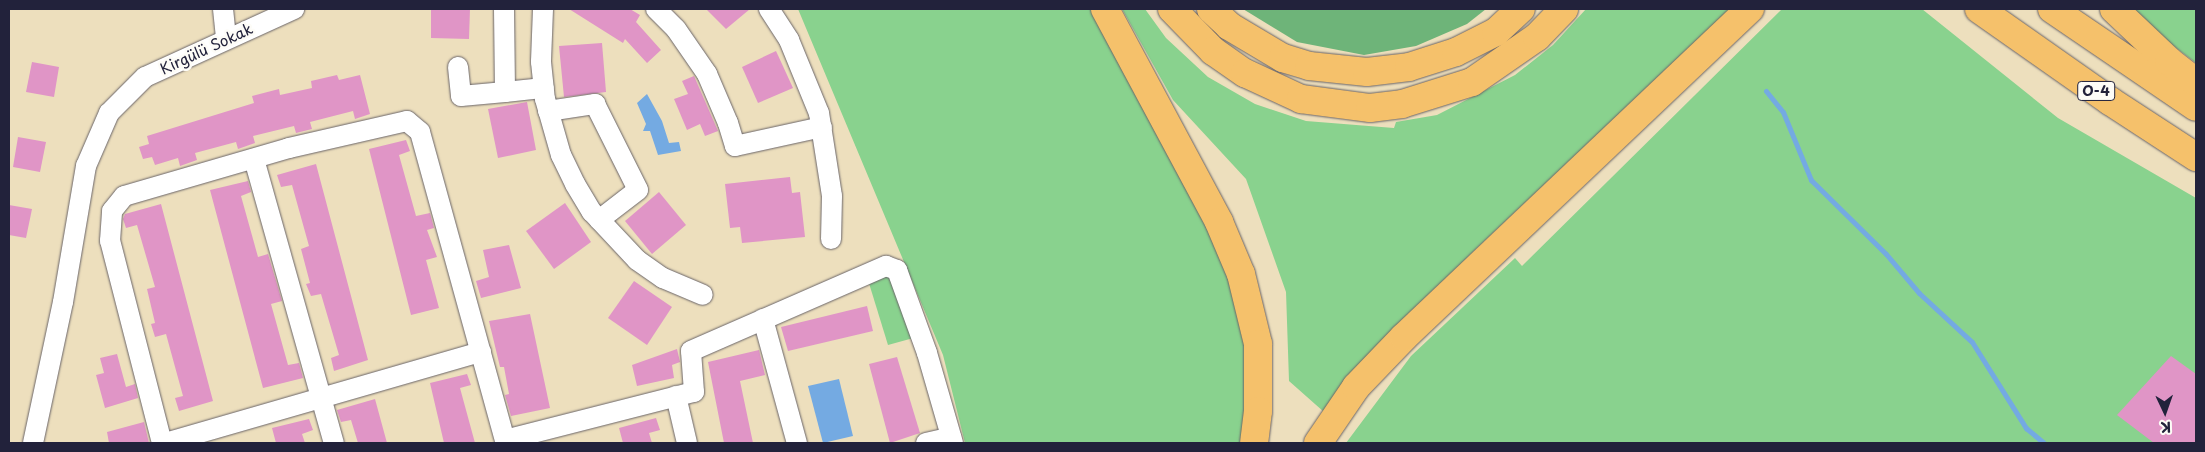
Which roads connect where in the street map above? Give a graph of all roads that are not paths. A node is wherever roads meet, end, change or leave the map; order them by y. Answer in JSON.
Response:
{"nodes":[{"id":1,"x":223,"y":9,"type":"edge"},
{"id":2,"x":294,"y":9,"type":"edge"},
{"id":3,"x":504,"y":9,"type":"edge"},
{"id":4,"x":543,"y":9,"type":"edge"},
{"id":5,"x":656,"y":9,"type":"edge"},
{"id":6,"x":769,"y":9,"type":"edge"},
{"id":7,"x":1105,"y":9,"type":"edge"},
{"id":8,"x":1172,"y":9,"type":"edge"},
{"id":9,"x":1211,"y":9,"type":"edge"},
{"id":10,"x":1521,"y":9,"type":"edge"},
{"id":11,"x":1564,"y":9,"type":"edge"},
{"id":12,"x":1750,"y":9,"type":"edge"},
{"id":13,"x":1970,"y":9,"type":"edge"},
{"id":14,"x":2052,"y":9,"type":"edge"},
{"id":15,"x":2114,"y":9,"type":"edge"},
{"id":16,"x":1988,"y":16,"type":"edge"},
{"id":17,"x":226,"y":38,"type":"junction"},
{"id":18,"x":458,"y":67,"type":"dead end"},
{"id":19,"x":2196,"y":82,"type":"edge"},
{"id":20,"x":544,"y":88,"type":"junction"},
{"id":21,"x":505,"y":92,"type":"junction"},
{"id":22,"x":2196,"y":107,"type":"edge"},
{"id":23,"x":548,"y":111,"type":"junction"},
{"id":24,"x":822,"y":127,"type":"junction"},
{"id":25,"x":2196,"y":157,"type":"edge"},
{"id":26,"x":254,"y":159,"type":"junction"},
{"id":27,"x":599,"y":220,"type":"junction"},
{"id":28,"x":831,"y":238,"type":"dead end"},
{"id":29,"x":703,"y":295,"type":"dead end"},
{"id":30,"x":764,"y":319,"type":"junction"},
{"id":31,"x":481,"y":352,"type":"junction"},
{"id":32,"x":676,"y":396,"type":"junction"},
{"id":33,"x":322,"y":398,"type":"junction"},
{"id":34,"x":952,"y":440,"type":"edge"},
{"id":35,"x":506,"y":441,"type":"edge"},
{"id":36,"x":33,"y":443,"type":"edge"},
{"id":37,"x":164,"y":443,"type":"edge"},
{"id":38,"x":334,"y":443,"type":"edge"},
{"id":39,"x":687,"y":443,"type":"edge"},
{"id":40,"x":797,"y":443,"type":"edge"},
{"id":41,"x":926,"y":443,"type":"edge"},
{"id":42,"x":1254,"y":443,"type":"edge"},
{"id":43,"x":1318,"y":443,"type":"edge"}],
"edges":[{"from":1,"to":17,"type":"street"},
{"from":2,"to":17,"type":"street","name":"Kirgülü Sokak"},
{"from":3,"to":21,"type":"street"},
{"from":4,"to":20,"type":"street"},
{"from":5,"to":24,"type":"street"},
{"from":6,"to":24,"type":"street"},
{"from":7,"to":42,"type":"highway"},
{"from":8,"to":11,"type":"highway"},
{"from":9,"to":10,"type":"highway"},
{"from":12,"to":43,"type":"highway"},
{"from":13,"to":16,"type":"highway"},
{"from":14,"to":22,"type":"highway","number":"O-4"},
{"from":15,"to":19,"type":"highway"},
{"from":16,"to":25,"type":"highway","number":"O-4"},
{"from":17,"to":36,"type":"street","name":"Kirgülü Sokak"},
{"from":18,"to":21,"type":"street"},
{"from":20,"to":21,"type":"street"},
{"from":20,"to":23,"type":"street"},
{"from":23,"to":27,"type":"street"},
{"from":23,"to":27,"type":"street"},
{"from":24,"to":28,"type":"street"},
{"from":26,"to":31,"type":"street"},
{"from":26,"to":33,"type":"street"},
{"from":26,"to":37,"type":"street"},
{"from":27,"to":29,"type":"street"},
{"from":30,"to":32,"type":"street"},
{"from":30,"to":34,"type":"street"},
{"from":30,"to":40,"type":"street"},
{"from":31,"to":33,"type":"street"},
{"from":31,"to":35,"type":"street"},
{"from":32,"to":35,"type":"street"},
{"from":32,"to":39,"type":"street"},
{"from":33,"to":37,"type":"street"},
{"from":33,"to":38,"type":"street"},
{"from":34,"to":41,"type":"street"}]}
